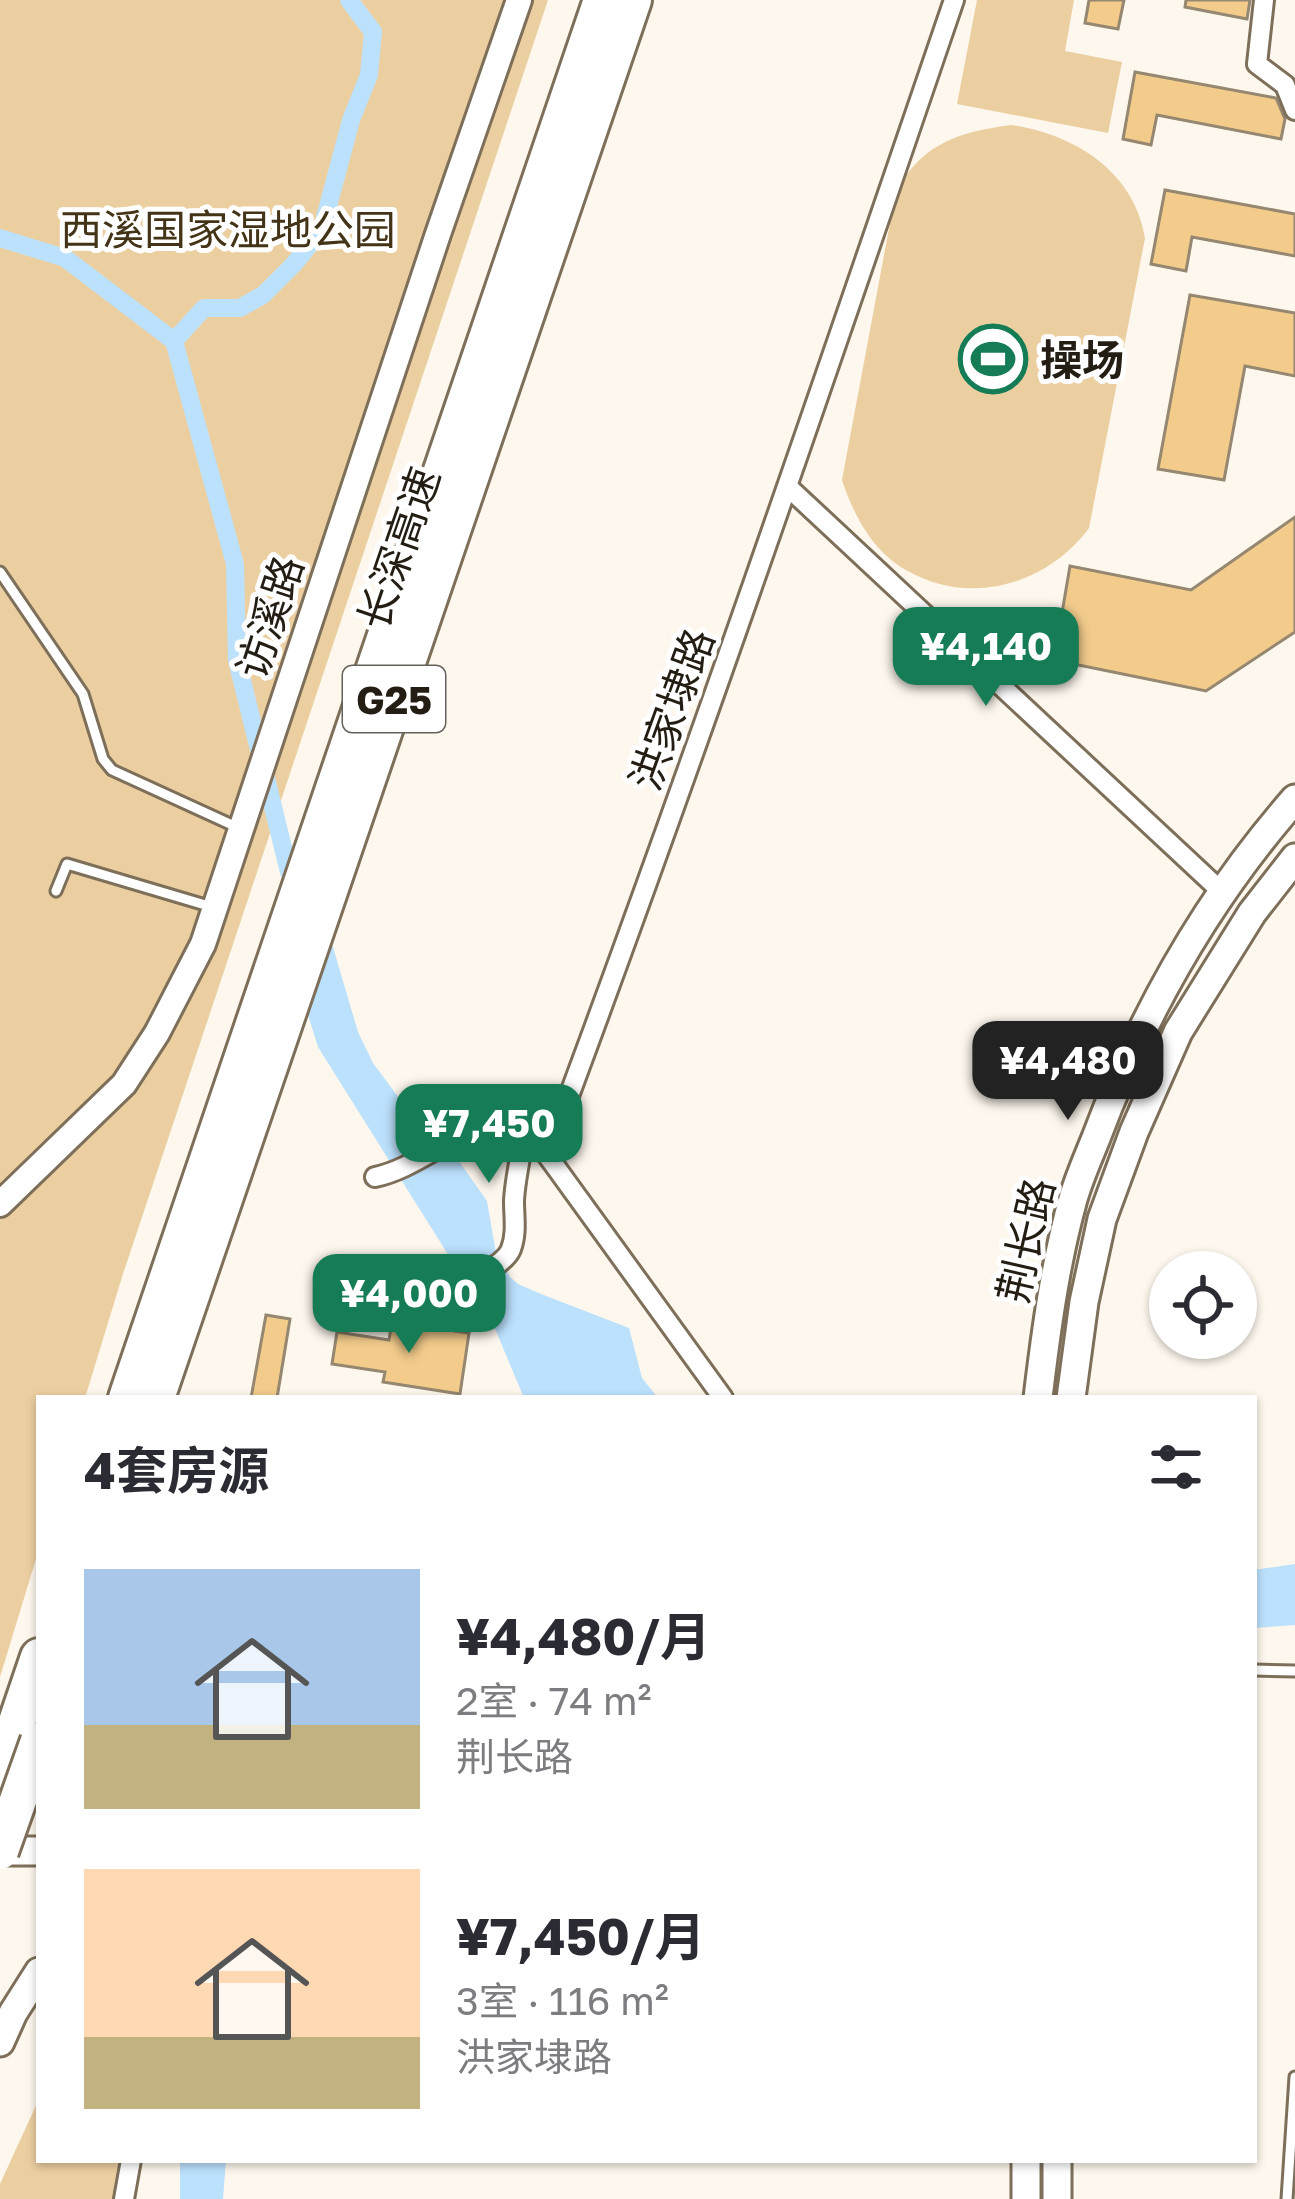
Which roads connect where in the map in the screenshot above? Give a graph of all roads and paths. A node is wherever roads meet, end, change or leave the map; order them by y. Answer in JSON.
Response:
{"nodes":[{"id":1,"x":519,"y":0,"type":"edge"},
{"id":2,"x":602,"y":0,"type":"edge"},
{"id":3,"x":633,"y":0,"type":"edge"},
{"id":4,"x":954,"y":0,"type":"edge"},
{"id":5,"x":1264,"y":0,"type":"edge"},
{"id":6,"x":1295,"y":110,"type":"edge"},
{"id":7,"x":788,"y":487,"type":"junction"},
{"id":8,"x":0,"y":572,"type":"edge"},
{"id":9,"x":1295,"y":799,"type":"edge"},
{"id":10,"x":241,"y":829,"type":"junction"},
{"id":11,"x":1295,"y":858,"type":"edge"},
{"id":12,"x":56,"y":891,"type":"dead end"},
{"id":13,"x":1222,"y":892,"type":"junction"},
{"id":14,"x":214,"y":907,"type":"junction"},
{"id":15,"x":524,"y":1134,"type":"junction"},
{"id":16,"x":548,"y":1155,"type":"junction"},
{"id":17,"x":383,"y":1175,"type":"dead end"},
{"id":18,"x":0,"y":1204,"type":"edge"},
{"id":19,"x":455,"y":1287,"type":"dead end"},
{"id":20,"x":128,"y":1395,"type":"edge"},
{"id":21,"x":157,"y":1395,"type":"edge"},
{"id":22,"x":721,"y":1395,"type":"edge"},
{"id":23,"x":1038,"y":1395,"type":"edge"},
{"id":24,"x":1071,"y":1395,"type":"edge"},
{"id":25,"x":36,"y":1670,"type":"edge"},
{"id":26,"x":1257,"y":1670,"type":"edge"},
{"id":27,"x":1295,"y":1671,"type":"edge"},
{"id":28,"x":17,"y":1750,"type":"edge"},
{"id":29,"x":36,"y":1822,"type":"edge"},
{"id":30,"x":0,"y":1824,"type":"edge"},
{"id":31,"x":0,"y":1851,"type":"edge"},
{"id":32,"x":36,"y":1851,"type":"edge"},
{"id":33,"x":36,"y":1977,"type":"edge"},
{"id":34,"x":0,"y":2042,"type":"edge"},
{"id":35,"x":1295,"y":2077,"type":"edge"},
{"id":36,"x":130,"y":2163,"type":"edge"},
{"id":37,"x":1026,"y":2163,"type":"edge"},
{"id":38,"x":1057,"y":2163,"type":"edge"},
{"id":39,"x":124,"y":2199,"type":"edge"},
{"id":40,"x":1026,"y":2199,"type":"edge"},
{"id":41,"x":1057,"y":2199,"type":"edge"},
{"id":42,"x":1287,"y":2199,"type":"edge"}],
"edges":[{"from":1,"to":10,"type":"street","name":"访溪路"},
{"from":2,"to":20,"type":"highway","name":"长深高速","number":"G25"},
{"from":3,"to":21,"type":"highway","name":"长深高速","number":"G25"},
{"from":4,"to":7,"type":"street","name":"洪家埭路"},
{"from":5,"to":6,"type":"street"},
{"from":7,"to":13,"type":"street"},
{"from":7,"to":16,"type":"street","name":"洪家埭路"},
{"from":8,"to":10,"type":"lane"},
{"from":9,"to":13,"type":"main road","name":"荆长路"},
{"from":10,"to":14,"type":"street","name":"访溪路"},
{"from":11,"to":24,"type":"main road","name":"荆长路"},
{"from":12,"to":14,"type":"lane"},
{"from":13,"to":23,"type":"main road","name":"荆长路"},
{"from":14,"to":18,"type":"street","name":"访溪路"},
{"from":15,"to":16,"type":"street"},
{"from":15,"to":17,"type":"street"},
{"from":15,"to":19,"type":"street"},
{"from":16,"to":22,"type":"street"},
{"from":25,"to":28,"type":"highway"},
{"from":26,"to":27,"type":"lane"},
{"from":28,"to":31,"type":"highway","bridge":true},
{"from":29,"to":30,"type":"main road"},
{"from":31,"to":32,"type":"main road"},
{"from":33,"to":34,"type":"main road"},
{"from":35,"to":42,"type":"lane"},
{"from":36,"to":39,"type":"street"},
{"from":37,"to":40,"type":"main road"},
{"from":38,"to":41,"type":"main road"}]}
